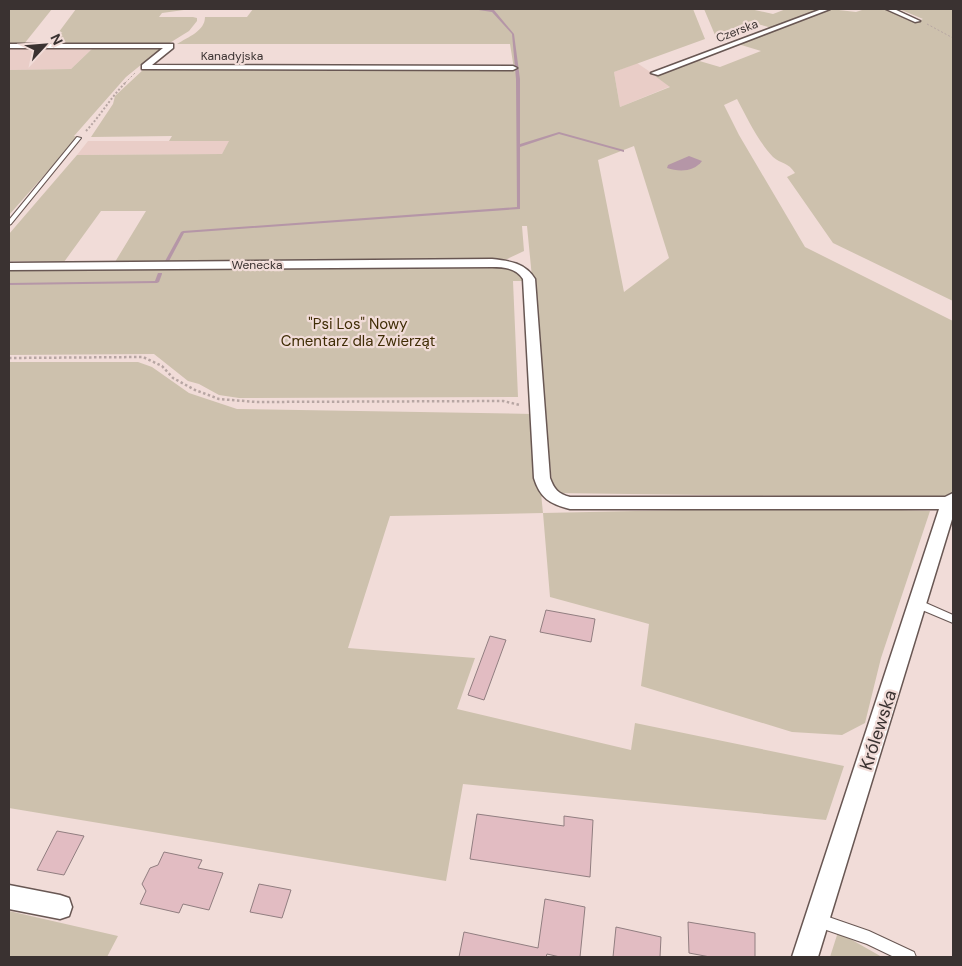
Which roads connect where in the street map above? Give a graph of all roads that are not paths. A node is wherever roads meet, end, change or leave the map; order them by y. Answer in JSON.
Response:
{"nodes":[{"id":1,"x":827,"y":9,"type":"edge"},
{"id":2,"x":889,"y":9,"type":"edge"},
{"id":3,"x":917,"y":20,"type":"road end"},
{"id":4,"x":9,"y":46,"type":"edge"},
{"id":5,"x":513,"y":68,"type":"dead end"},
{"id":6,"x":656,"y":73,"type":"dead end"},
{"id":7,"x":79,"y":138,"type":"road end"},
{"id":8,"x":9,"y":222,"type":"edge"},
{"id":9,"x":9,"y":266,"type":"edge"},
{"id":10,"x":951,"y":501,"type":"edge"},
{"id":11,"x":918,"y":604,"type":"junction"},
{"id":12,"x":953,"y":619,"type":"edge"},
{"id":13,"x":9,"y":896,"type":"edge"},
{"id":14,"x":60,"y":907,"type":"dead end"},
{"id":15,"x":817,"y":920,"type":"junction"},
{"id":16,"x":805,"y":957,"type":"edge"},
{"id":17,"x":909,"y":957,"type":"edge"}],
"edges":[{"from":1,"to":6,"type":"street","name":"Czerska"},
{"from":2,"to":3,"type":"street"},
{"from":4,"to":5,"type":"street","name":"Kanadyjska"},
{"from":7,"to":8,"type":"lane"},
{"from":9,"to":10,"type":"street","name":"Wenecka"},
{"from":10,"to":11,"type":"street","name":"Królewska"},
{"from":11,"to":12,"type":"lane"},
{"from":11,"to":15,"type":"street","name":"Królewska"},
{"from":13,"to":14,"type":"street"},
{"from":15,"to":16,"type":"street","name":"Królewska"},
{"from":15,"to":17,"type":"lane"}]}
